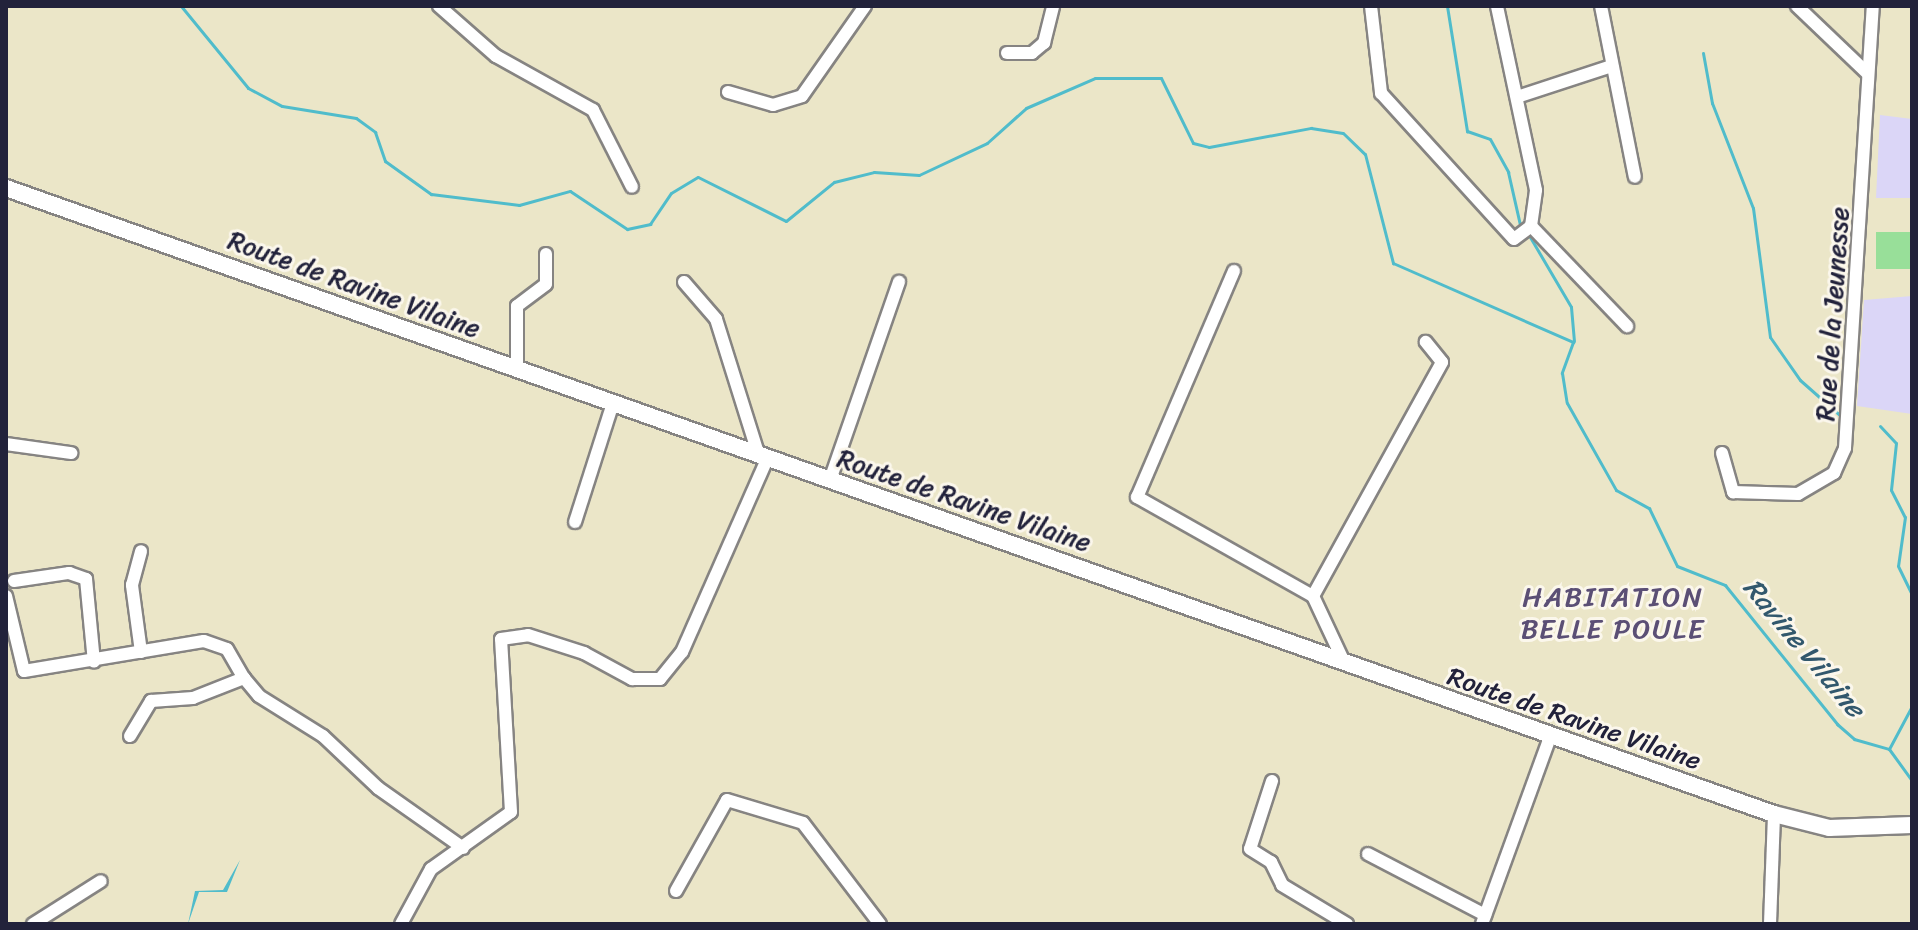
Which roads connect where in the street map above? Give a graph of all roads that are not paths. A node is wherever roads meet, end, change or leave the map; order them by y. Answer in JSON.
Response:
{"nodes":[{"id":1,"x":439,"y":6,"type":"edge"},
{"id":2,"x":865,"y":6,"type":"edge"},
{"id":3,"x":1053,"y":6,"type":"edge"},
{"id":4,"x":1371,"y":6,"type":"edge"},
{"id":5,"x":1497,"y":6,"type":"edge"},
{"id":6,"x":1601,"y":6,"type":"edge"},
{"id":7,"x":1797,"y":6,"type":"edge"},
{"id":8,"x":1873,"y":6,"type":"edge"},
{"id":9,"x":1007,"y":53,"type":"dead end"},
{"id":10,"x":1612,"y":66,"type":"junction"},
{"id":11,"x":1867,"y":73,"type":"junction"},
{"id":12,"x":728,"y":92,"type":"dead end"},
{"id":13,"x":1517,"y":97,"type":"junction"},
{"id":14,"x":1635,"y":177,"type":"dead end"},
{"id":15,"x":632,"y":187,"type":"dead end"},
{"id":16,"x":6,"y":188,"type":"edge"},
{"id":17,"x":1531,"y":226,"type":"junction"},
{"id":18,"x":546,"y":254,"type":"dead end"},
{"id":19,"x":1234,"y":271,"type":"dead end"},
{"id":20,"x":684,"y":282,"type":"dead end"},
{"id":21,"x":899,"y":282,"type":"dead end"},
{"id":22,"x":1627,"y":326,"type":"dead end"},
{"id":23,"x":1426,"y":342,"type":"dead end"},
{"id":24,"x":517,"y":369,"type":"junction"},
{"id":25,"x":613,"y":403,"type":"junction"},
{"id":26,"x":6,"y":444,"type":"edge"},
{"id":27,"x":71,"y":453,"type":"dead end"},
{"id":28,"x":1722,"y":453,"type":"dead end"},
{"id":29,"x":763,"y":455,"type":"junction"},
{"id":30,"x":830,"y":480,"type":"junction"},
{"id":31,"x":575,"y":522,"type":"dead end"},
{"id":32,"x":141,"y":551,"type":"dead end"},
{"id":33,"x":14,"y":581,"type":"dead end"},
{"id":34,"x":6,"y":596,"type":"edge"},
{"id":35,"x":1313,"y":596,"type":"junction"},
{"id":36,"x":141,"y":652,"type":"junction"},
{"id":37,"x":1343,"y":660,"type":"junction"},
{"id":38,"x":94,"y":662,"type":"junction"},
{"id":39,"x":244,"y":678,"type":"junction"},
{"id":40,"x":130,"y":736,"type":"dead end"},
{"id":41,"x":1550,"y":737,"type":"junction"},
{"id":42,"x":1272,"y":781,"type":"dead end"},
{"id":43,"x":1774,"y":814,"type":"junction"},
{"id":44,"x":1912,"y":825,"type":"edge"},
{"id":45,"x":463,"y":848,"type":"junction"},
{"id":46,"x":1368,"y":854,"type":"dead end"},
{"id":47,"x":101,"y":881,"type":"dead end"},
{"id":48,"x":676,"y":891,"type":"dead end"},
{"id":49,"x":1483,"y":919,"type":"edge"},
{"id":50,"x":33,"y":924,"type":"edge"},
{"id":51,"x":401,"y":924,"type":"edge"},
{"id":52,"x":880,"y":924,"type":"edge"},
{"id":53,"x":1347,"y":924,"type":"edge"},
{"id":54,"x":1770,"y":924,"type":"edge"}],
"edges":[{"from":1,"to":15,"type":"street"},
{"from":2,"to":12,"type":"street"},
{"from":3,"to":9,"type":"street"},
{"from":4,"to":17,"type":"street"},
{"from":5,"to":13,"type":"street"},
{"from":6,"to":10,"type":"street"},
{"from":7,"to":11,"type":"street"},
{"from":8,"to":11,"type":"street","name":"Rue de la Jeunesse"},
{"from":10,"to":13,"type":"street"},
{"from":10,"to":14,"type":"street"},
{"from":11,"to":28,"type":"street","name":"Rue de la Jeunesse"},
{"from":13,"to":17,"type":"street"},
{"from":16,"to":24,"type":"main road","name":"Route de Ravine Vilaine"},
{"from":17,"to":22,"type":"street"},
{"from":18,"to":24,"type":"street"},
{"from":19,"to":35,"type":"street"},
{"from":20,"to":29,"type":"street"},
{"from":21,"to":30,"type":"street"},
{"from":23,"to":35,"type":"street"},
{"from":24,"to":25,"type":"main road","name":"Route de Ravine Vilaine"},
{"from":25,"to":29,"type":"main road","name":"Route de Ravine Vilaine"},
{"from":25,"to":31,"type":"street"},
{"from":26,"to":27,"type":"street"},
{"from":29,"to":30,"type":"main road","name":"Route de Ravine Vilaine"},
{"from":29,"to":45,"type":"street"},
{"from":30,"to":37,"type":"main road","name":"Route de Ravine Vilaine"},
{"from":32,"to":36,"type":"street"},
{"from":33,"to":38,"type":"street"},
{"from":34,"to":38,"type":"street"},
{"from":35,"to":37,"type":"street"},
{"from":36,"to":38,"type":"street"},
{"from":36,"to":39,"type":"street"},
{"from":37,"to":41,"type":"main road","name":"Route de Ravine Vilaine"},
{"from":39,"to":40,"type":"street"},
{"from":39,"to":45,"type":"street"},
{"from":41,"to":43,"type":"main road","name":"Route de Ravine Vilaine"},
{"from":41,"to":49,"type":"street"},
{"from":42,"to":53,"type":"street"},
{"from":43,"to":44,"type":"main road","name":"Route de Ravine Vilaine"},
{"from":43,"to":54,"type":"street"},
{"from":45,"to":51,"type":"street"},
{"from":46,"to":49,"type":"street"},
{"from":47,"to":50,"type":"street"},
{"from":48,"to":52,"type":"street"}]}
